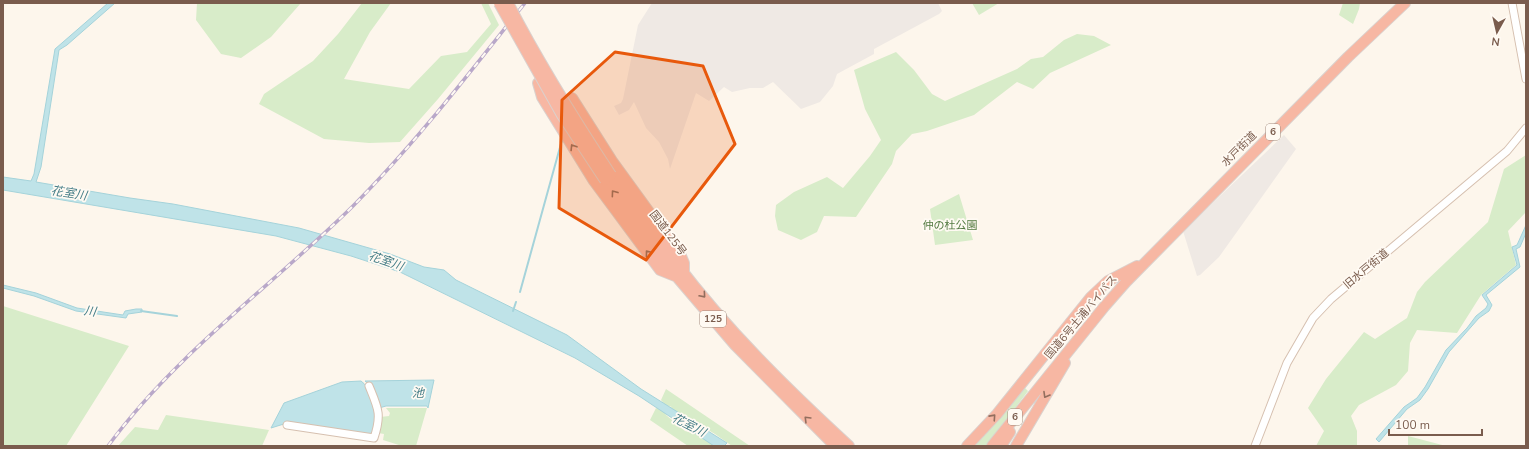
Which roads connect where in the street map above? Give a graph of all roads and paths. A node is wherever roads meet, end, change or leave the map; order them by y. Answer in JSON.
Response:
{"nodes":[{"id":1,"x":499,"y":3,"type":"edge"},
{"id":2,"x":508,"y":3,"type":"edge"},
{"id":3,"x":1405,"y":3,"type":"edge"},
{"id":4,"x":1512,"y":3,"type":"edge"},
{"id":5,"x":1526,"y":79,"type":"edge"},
{"id":6,"x":538,"y":83,"type":"dead end"},
{"id":7,"x":572,"y":98,"type":"dead end"},
{"id":8,"x":1526,"y":128,"type":"edge"},
{"id":9,"x":608,"y":178,"type":"junction"},
{"id":10,"x":1143,"y":263,"type":"junction"},
{"id":11,"x":681,"y":275,"type":"junction"},
{"id":12,"x":1079,"y":337,"type":"junction"},
{"id":13,"x":369,"y":386,"type":"dead end"},
{"id":14,"x":1038,"y":388,"type":"junction"},
{"id":15,"x":287,"y":425,"type":"dead end"},
{"id":16,"x":835,"y":446,"type":"edge"},
{"id":17,"x":848,"y":446,"type":"edge"},
{"id":18,"x":967,"y":446,"type":"edge"},
{"id":19,"x":992,"y":446,"type":"edge"},
{"id":20,"x":1001,"y":446,"type":"edge"},
{"id":21,"x":1016,"y":446,"type":"edge"},
{"id":22,"x":1254,"y":446,"type":"edge"}],
"edges":[{"from":1,"to":9,"type":"highway","name":"国道125号","number":"125","bridge":true},
{"from":2,"to":9,"type":"highway","name":"国道125号","number":"125","bridge":true},
{"from":3,"to":10,"type":"highway","name":"水戸街道","number":"6"},
{"from":4,"to":5,"type":"street"},
{"from":11,"to":6,"type":"highway","one_way":true},
{"from":7,"to":11,"type":"highway"},
{"from":8,"to":22,"type":"street","name":"旧水戸街道"},
{"from":9,"to":11,"type":"highway","name":"国道125号","number":"125"},
{"from":10,"to":12,"type":"highway","name":"国道6号土浦バイパス","number":"6"},
{"from":18,"to":10,"type":"highway","one_way":true},
{"from":16,"to":11,"type":"highway","name":"国道125号","number":"125","one_way":true},
{"from":11,"to":17,"type":"highway","name":"国道125号","number":"125","one_way":true},
{"from":12,"to":14,"type":"highway","name":"国道6号土浦バイパス","number":"6"},
{"from":12,"to":21,"type":"highway","one_way":true},
{"from":13,"to":15,"type":"street"},
{"from":14,"to":19,"type":"highway","name":"国道6号土浦バイパス","number":"6"},
{"from":14,"to":20,"type":"highway","name":"国道6号土浦バイパス","number":"6"}]}
